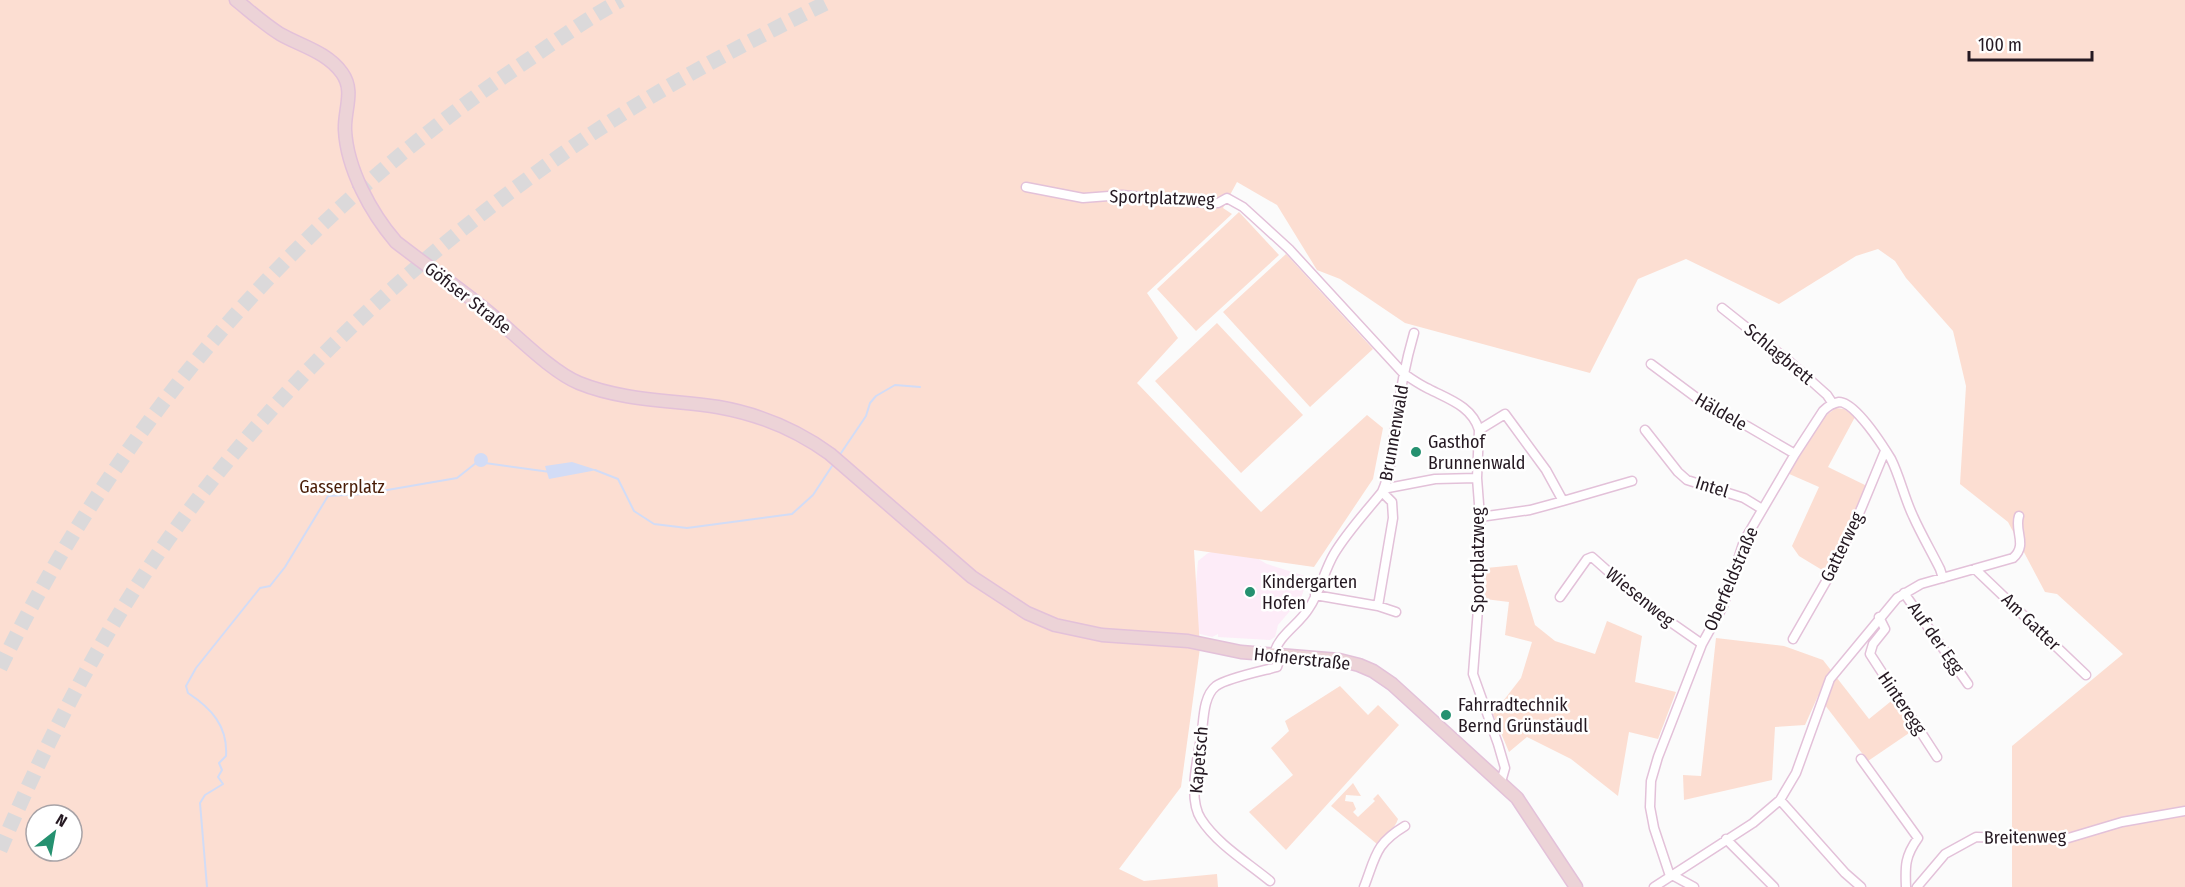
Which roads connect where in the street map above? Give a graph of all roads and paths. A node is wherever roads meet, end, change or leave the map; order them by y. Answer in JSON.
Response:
{"nodes":[{"id":1,"x":236,"y":0,"type":"edge"},
{"id":2,"x":1026,"y":187,"type":"dead end"},
{"id":3,"x":1722,"y":308,"type":"dead end"},
{"id":4,"x":1414,"y":333,"type":"dead end"},
{"id":5,"x":1651,"y":364,"type":"dead end"},
{"id":6,"x":1404,"y":374,"type":"junction"},
{"id":7,"x":1833,"y":404,"type":"junction"},
{"id":8,"x":1479,"y":429,"type":"junction"},
{"id":9,"x":1645,"y":430,"type":"dead end"},
{"id":10,"x":1885,"y":451,"type":"junction"},
{"id":11,"x":830,"y":454,"type":"joint"},
{"id":12,"x":1795,"y":454,"type":"junction"},
{"id":13,"x":1477,"y":478,"type":"junction"},
{"id":14,"x":1632,"y":481,"type":"dead end"},
{"id":15,"x":1382,"y":492,"type":"junction"},
{"id":16,"x":1563,"y":501,"type":"junction"},
{"id":17,"x":1762,"y":509,"type":"junction"},
{"id":18,"x":2019,"y":516,"type":"dead end"},
{"id":19,"x":1480,"y":517,"type":"junction"},
{"id":20,"x":1975,"y":569,"type":"junction"},
{"id":21,"x":1942,"y":578,"type":"junction"},
{"id":22,"x":1904,"y":592,"type":"junction"},
{"id":23,"x":1316,"y":595,"type":"junction"},
{"id":24,"x":1560,"y":597,"type":"dead end"},
{"id":25,"x":1378,"y":606,"type":"junction"},
{"id":26,"x":1396,"y":612,"type":"dead end"},
{"id":27,"x":1879,"y":617,"type":"junction"},
{"id":28,"x":1793,"y":639,"type":"dead end"},
{"id":29,"x":1702,"y":644,"type":"junction"},
{"id":30,"x":1277,"y":655,"type":"junction"},
{"id":31,"x":2086,"y":675,"type":"dead end"},
{"id":32,"x":1968,"y":684,"type":"dead end"},
{"id":33,"x":1937,"y":757,"type":"dead end"},
{"id":34,"x":1861,"y":759,"type":"dead end"},
{"id":35,"x":1501,"y":782,"type":"junction"},
{"id":36,"x":1779,"y":800,"type":"junction"},
{"id":37,"x":2185,"y":811,"type":"edge"},
{"id":38,"x":1405,"y":826,"type":"dead end"},
{"id":39,"x":1726,"y":839,"type":"junction"},
{"id":40,"x":1671,"y":875,"type":"junction"},
{"id":41,"x":1270,"y":881,"type":"dead end"},
{"id":42,"x":1365,"y":887,"type":"edge"},
{"id":43,"x":1576,"y":887,"type":"edge"},
{"id":44,"x":1654,"y":887,"type":"edge"},
{"id":45,"x":1694,"y":887,"type":"edge"},
{"id":46,"x":1774,"y":887,"type":"edge"},
{"id":47,"x":1861,"y":887,"type":"edge"},
{"id":48,"x":1906,"y":887,"type":"edge"},
{"id":49,"x":1917,"y":887,"type":"edge"}],
"edges":[{"from":1,"to":11,"type":"main road","name":"Göfiser Straße"},
{"from":2,"to":6,"type":"street","name":"Sportplatzweg"},
{"from":3,"to":7,"type":"street","name":"Schlagbrett"},
{"from":4,"to":6,"type":"street"},
{"from":5,"to":12,"type":"street","name":"Häldele"},
{"from":6,"to":8,"type":"street","name":"Sportplatzweg"},
{"from":6,"to":15,"type":"street","name":"Brunnenwald"},
{"from":7,"to":10,"type":"street"},
{"from":7,"to":12,"type":"street","name":"Oberfeldstraße"},
{"from":8,"to":13,"type":"street","name":"Sportplatzweg"},
{"from":8,"to":16,"type":"street"},
{"from":9,"to":17,"type":"street","name":"Intel"},
{"from":10,"to":21,"type":"street"},
{"from":10,"to":28,"type":"street","name":"Gatterweg"},
{"from":11,"to":30,"type":"main road","name":"Hofnerstraße"},
{"from":12,"to":17,"type":"street","name":"Oberfeldstraße"},
{"from":13,"to":15,"type":"street","name":"Brunnenwald"},
{"from":13,"to":19,"type":"street","name":"Sportplatzweg"},
{"from":14,"to":16,"type":"street"},
{"from":15,"to":23,"type":"street","name":"Brunnenwald"},
{"from":15,"to":25,"type":"street","name":"Brunnenwald"},
{"from":16,"to":19,"type":"street"},
{"from":17,"to":29,"type":"street","name":"Oberfeldstraße"},
{"from":18,"to":20,"type":"street"},
{"from":19,"to":35,"type":"street","name":"Sportplatzweg"},
{"from":20,"to":21,"type":"street"},
{"from":20,"to":31,"type":"street","name":"Am Gatter"},
{"from":21,"to":22,"type":"street"},
{"from":22,"to":27,"type":"street"},
{"from":22,"to":32,"type":"street","name":"Auf der Egg"},
{"from":23,"to":25,"type":"street"},
{"from":23,"to":30,"type":"street","name":"Brunnenwald"},
{"from":24,"to":29,"type":"street","name":"Wiesenweg"},
{"from":25,"to":26,"type":"street"},
{"from":27,"to":33,"type":"street","name":"Hinteregg"},
{"from":27,"to":36,"type":"street"},
{"from":29,"to":40,"type":"street","name":"Oberfeldstraße"},
{"from":30,"to":35,"type":"main road","name":"Hofnerstraße"},
{"from":30,"to":41,"type":"street","name":"Kapetsch"},
{"from":34,"to":48,"type":"street"},
{"from":35,"to":43,"type":"main road","name":"Hofnerstraße"},
{"from":36,"to":39,"type":"street"},
{"from":36,"to":47,"type":"street"},
{"from":37,"to":49,"type":"street","name":"Breitenweg"},
{"from":38,"to":42,"type":"street"},
{"from":39,"to":40,"type":"street"},
{"from":39,"to":46,"type":"street"},
{"from":40,"to":44,"type":"street"},
{"from":40,"to":45,"type":"street"}]}
